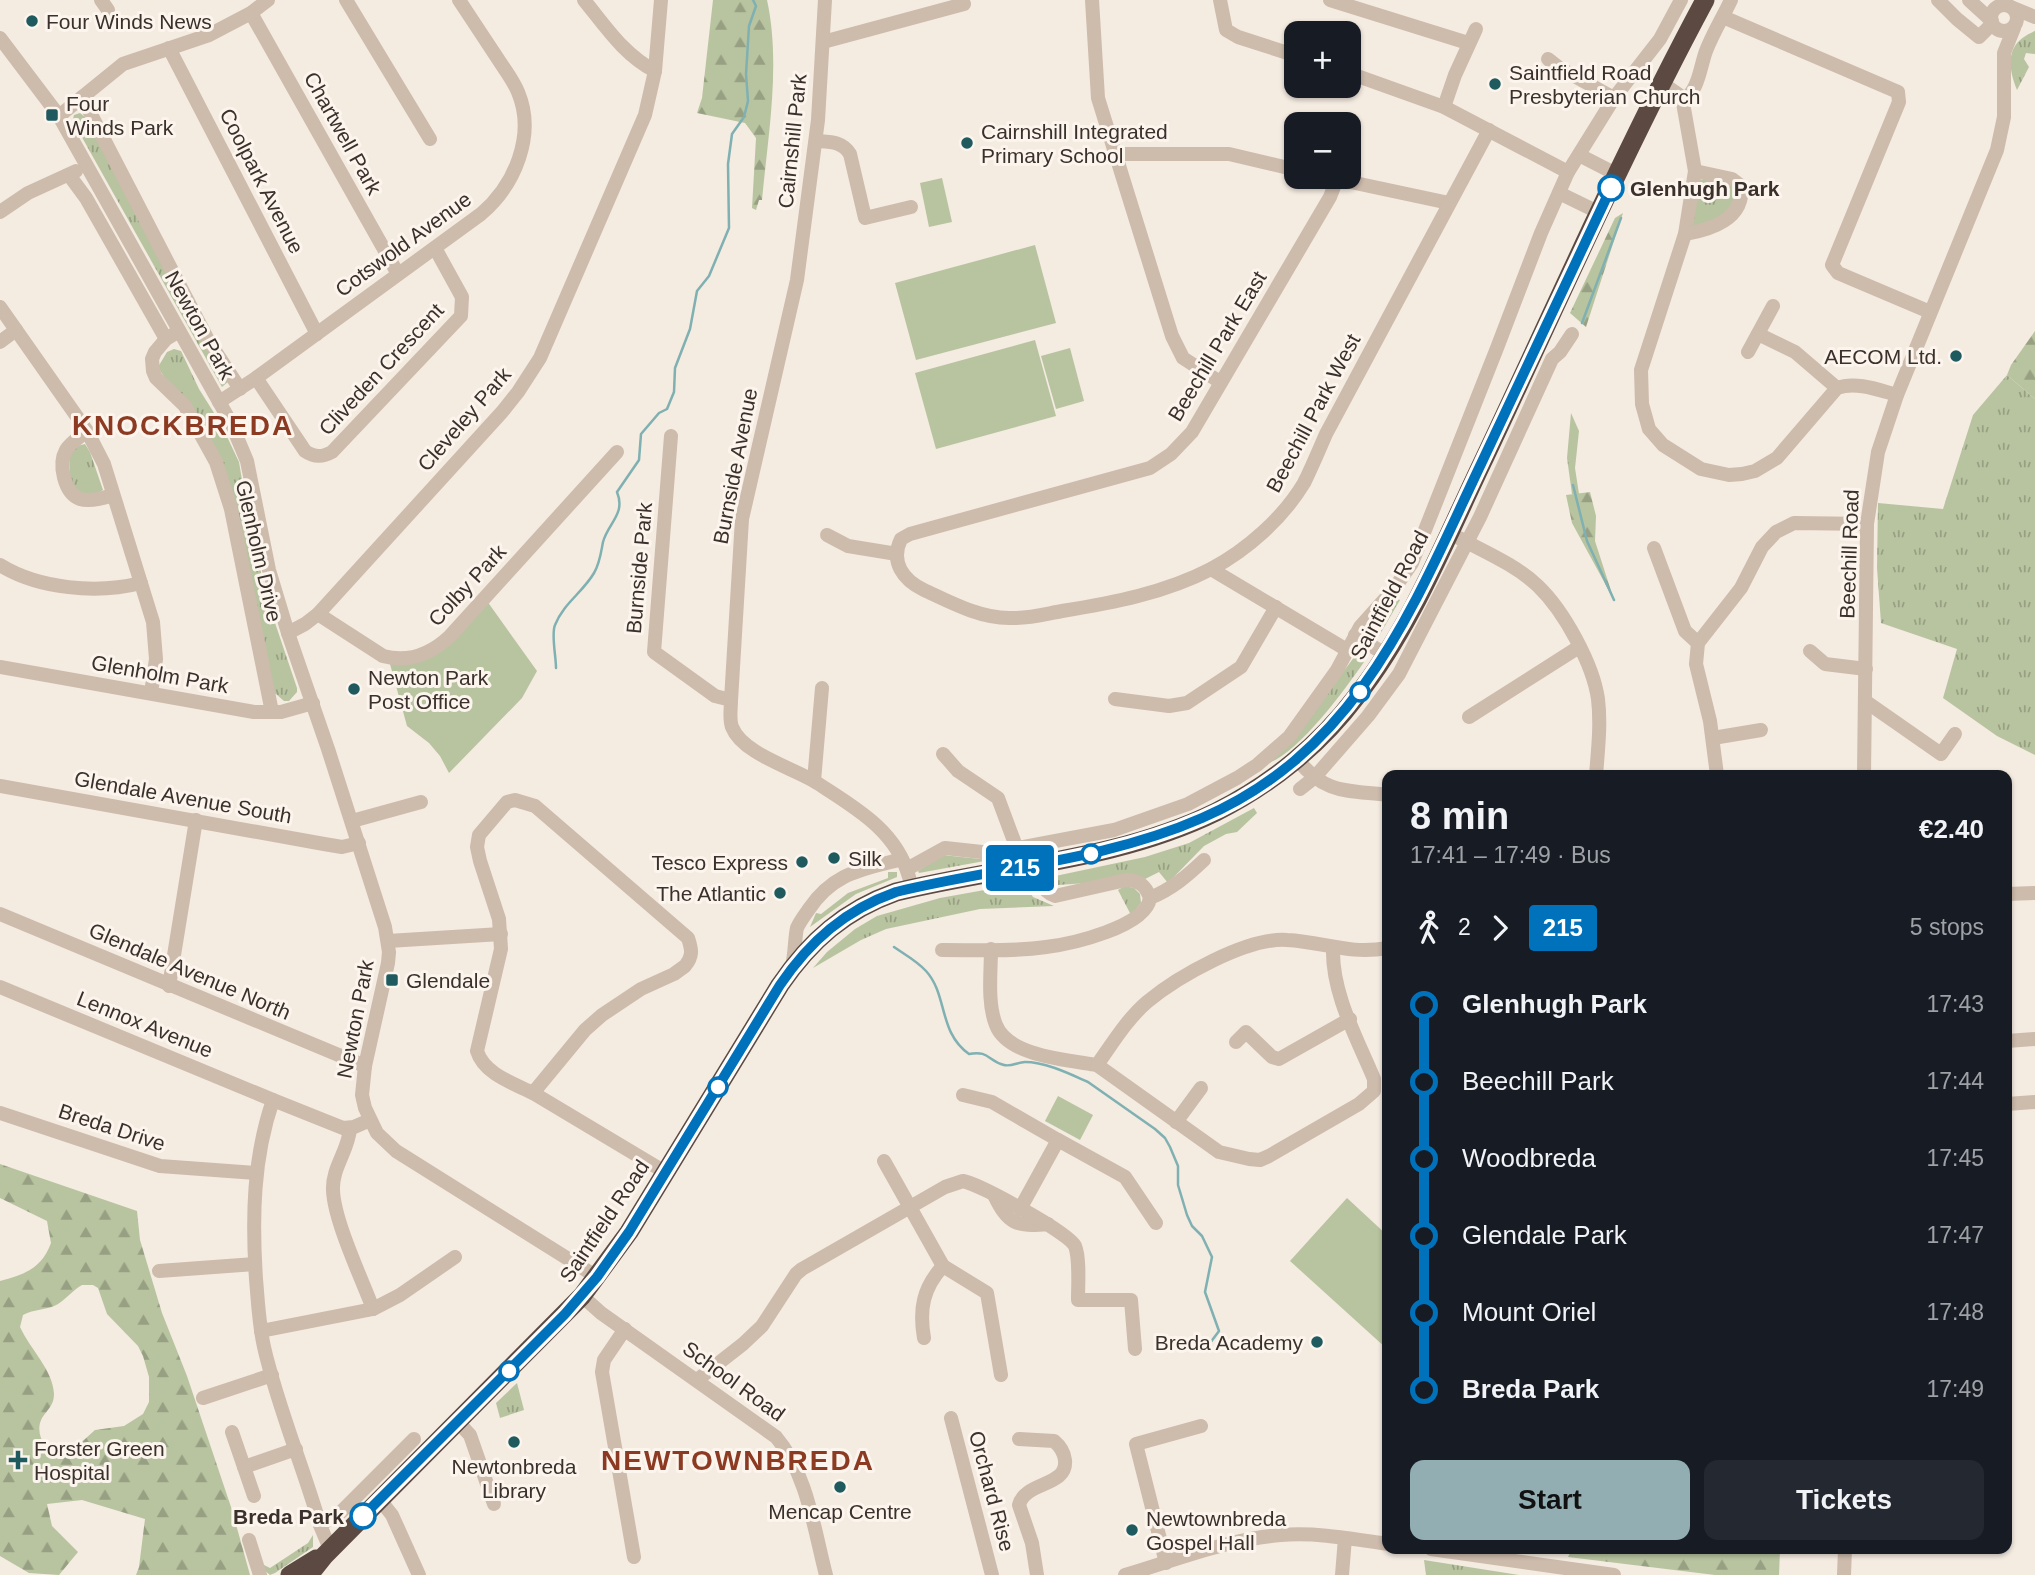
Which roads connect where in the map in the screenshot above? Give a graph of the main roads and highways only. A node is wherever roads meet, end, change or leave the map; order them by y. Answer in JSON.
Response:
{"nodes":[{"id":1,"x":1705,"y":0,"type":"edge"},
{"id":2,"x":327,"y":1553,"type":"junction"},
{"id":3,"x":290,"y":1575,"type":"edge"},
{"id":4,"x":309,"y":1575,"type":"edge"}],
"edges":[{"from":1,"to":2,"type":"highway","name":"Saintfield Road"},
{"from":2,"to":3,"type":"highway","name":"Saintfield Road"},
{"from":2,"to":4,"type":"highway","name":"Saintfield Road"}]}
